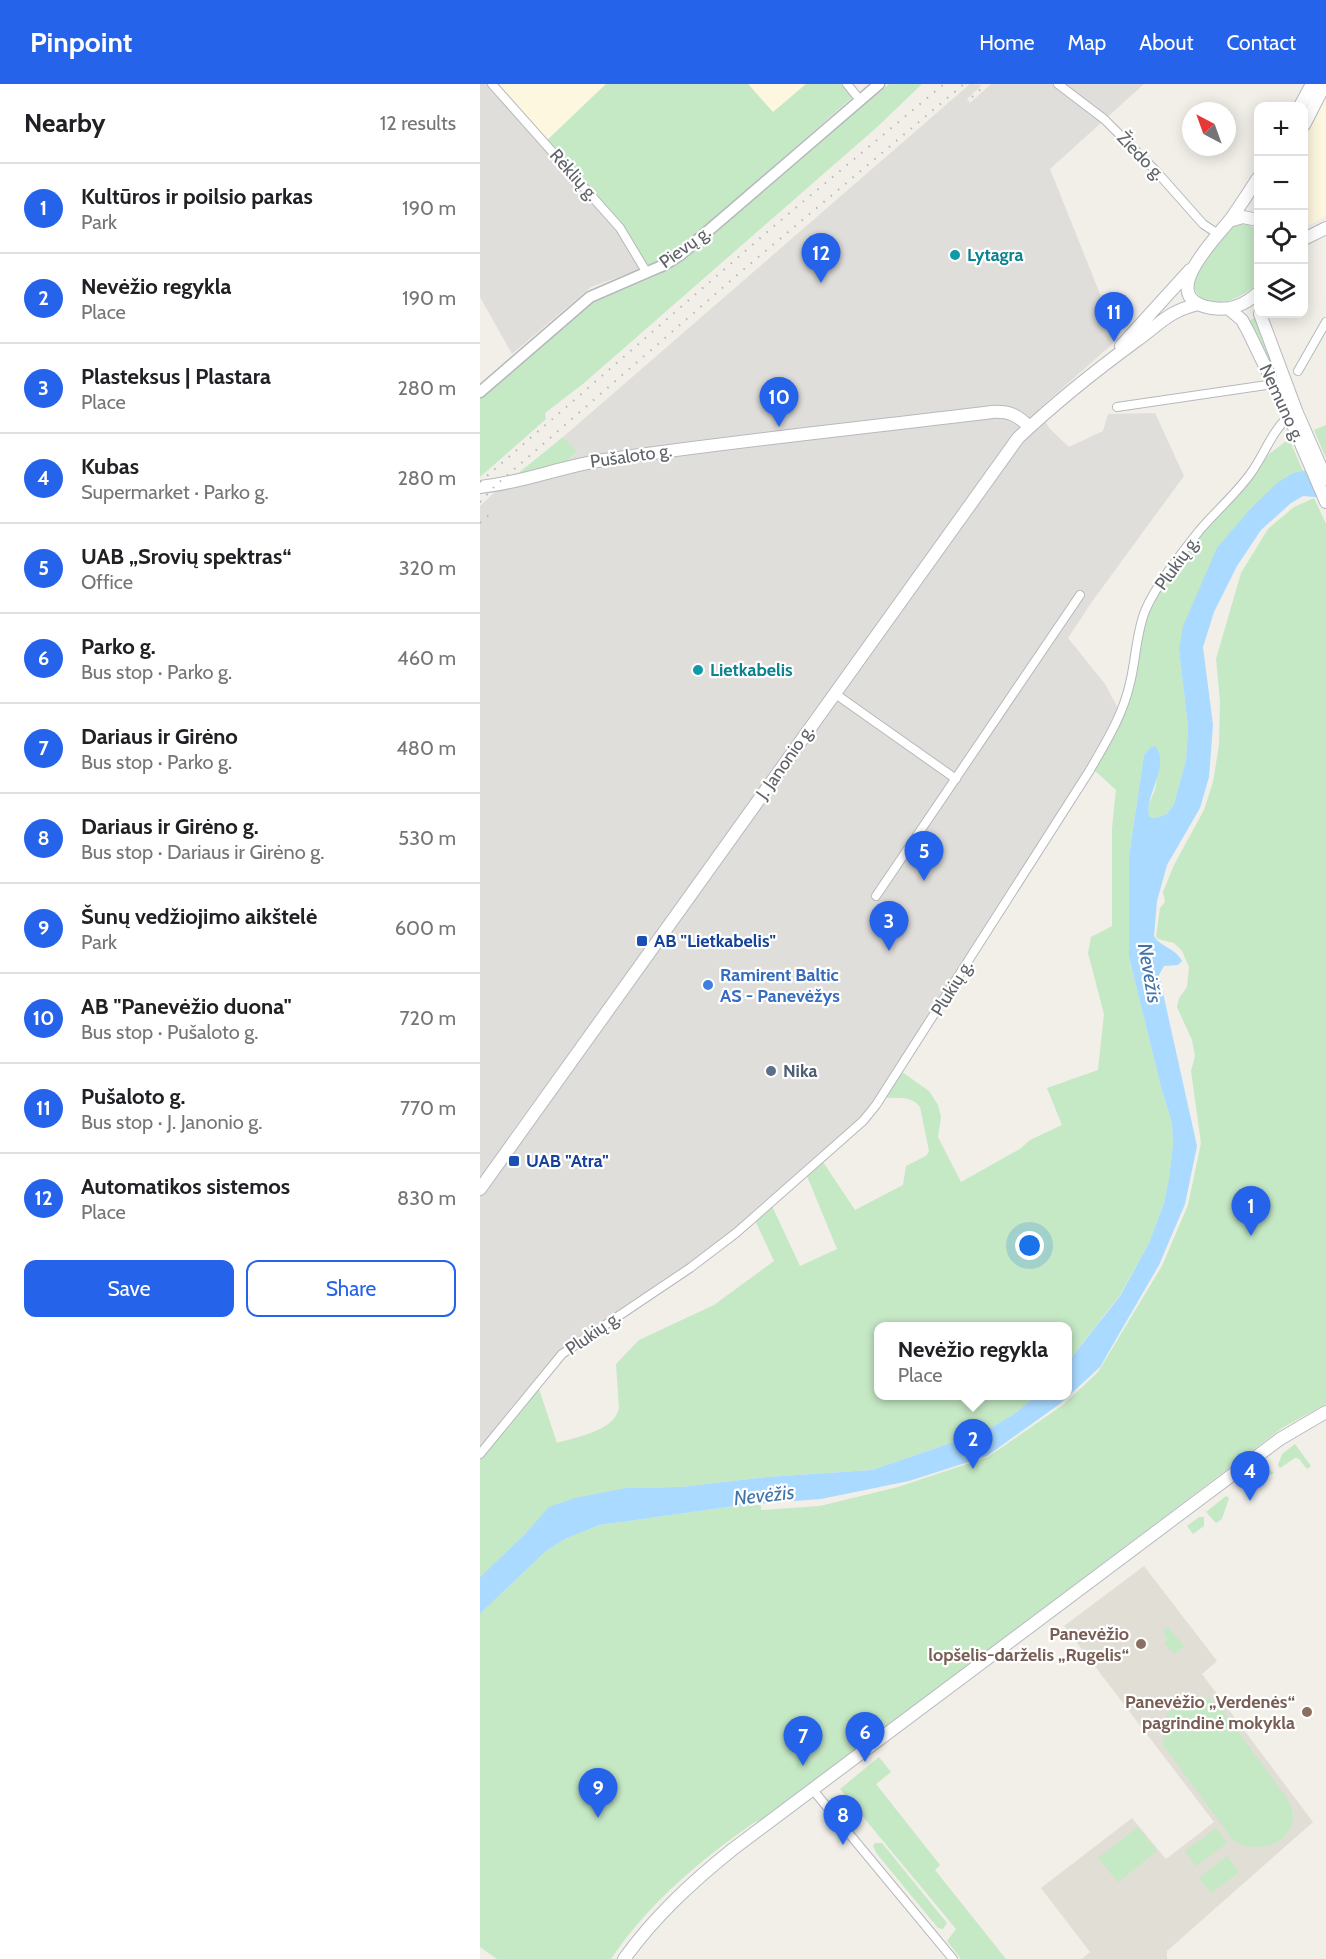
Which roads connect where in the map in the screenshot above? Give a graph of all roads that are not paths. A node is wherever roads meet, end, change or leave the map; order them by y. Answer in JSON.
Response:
{"nodes":[{"id":1,"x":492,"y":84,"type":"edge"},
{"id":2,"x":847,"y":84,"type":"edge"},
{"id":3,"x":879,"y":84,"type":"edge"},
{"id":4,"x":1058,"y":84,"type":"edge"},
{"id":5,"x":1312,"y":84,"type":"edge"},
{"id":6,"x":1325,"y":84,"type":"edge"},
{"id":7,"x":860,"y":100,"type":"junction"},
{"id":8,"x":1302,"y":102,"type":"edge"},
{"id":9,"x":1308,"y":117,"type":"edge"},
{"id":10,"x":1254,"y":184,"type":"edge"},
{"id":11,"x":1254,"y":219,"type":"edge"},
{"id":12,"x":1229,"y":221,"type":"junction"},
{"id":13,"x":1326,"y":228,"type":"edge"},
{"id":14,"x":1218,"y":234,"type":"junction"},
{"id":15,"x":1308,"y":237,"type":"edge"},
{"id":16,"x":1193,"y":267,"type":"junction"},
{"id":17,"x":647,"y":273,"type":"junction"},
{"id":18,"x":1254,"y":296,"type":"edge"},
{"id":19,"x":1198,"y":304,"type":"junction"},
{"id":20,"x":1229,"y":309,"type":"junction"},
{"id":21,"x":1261,"y":318,"type":"edge"},
{"id":22,"x":1326,"y":322,"type":"edge"},
{"id":23,"x":1113,"y":357,"type":"junction"},
{"id":24,"x":1298,"y":370,"type":"dead end"},
{"id":25,"x":1274,"y":384,"type":"junction"},
{"id":26,"x":480,"y":392,"type":"edge"},
{"id":27,"x":1118,"y":407,"type":"dead end"},
{"id":28,"x":1293,"y":415,"type":"junction"},
{"id":29,"x":1029,"y":427,"type":"junction"},
{"id":30,"x":1326,"y":479,"type":"edge"},
{"id":31,"x":480,"y":487,"type":"edge"},
{"id":32,"x":1326,"y":502,"type":"edge"},
{"id":33,"x":1080,"y":595,"type":"dead end"},
{"id":34,"x":834,"y":693,"type":"junction"},
{"id":35,"x":956,"y":779,"type":"junction"},
{"id":36,"x":876,"y":896,"type":"dead end"},
{"id":37,"x":480,"y":1189,"type":"edge"},
{"id":38,"x":1326,"y":1412,"type":"edge"},
{"id":39,"x":480,"y":1454,"type":"edge"},
{"id":40,"x":813,"y":1790,"type":"junction"},
{"id":41,"x":624,"y":1959,"type":"edge"},
{"id":42,"x":953,"y":1959,"type":"edge"}],
"edges":[{"from":1,"to":17,"type":"street","name":"Rėklių g."},
{"from":2,"to":7,"type":"street"},
{"from":3,"to":7,"type":"street","name":"Pievų g."},
{"from":4,"to":14,"type":"street","name":"Žiedo g."},
{"from":5,"to":8,"type":"main road"},
{"from":6,"to":9,"type":"main road"},
{"from":7,"to":17,"type":"street","name":"Pievų g."},
{"from":10,"to":12,"type":"main road","name":"J. Janonio g."},
{"from":11,"to":12,"type":"main road"},
{"from":12,"to":14,"type":"main road","name":"J. Janonio g."},
{"from":13,"to":15,"type":"main road"},
{"from":14,"to":16,"type":"main road","name":"J. Janonio g."},
{"from":16,"to":19,"type":"main road"},
{"from":16,"to":23,"type":"main road","name":"J. Janonio g."},
{"from":17,"to":26,"type":"street","name":"Pievų g."},
{"from":18,"to":20,"type":"main road"},
{"from":19,"to":20,"type":"main road"},
{"from":19,"to":23,"type":"main road","name":"J. Janonio g."},
{"from":20,"to":25,"type":"main road","name":"Nemuno g."},
{"from":21,"to":28,"type":"main road","name":"Nemuno g."},
{"from":22,"to":24,"type":"street"},
{"from":23,"to":29,"type":"main road","name":"J. Janonio g."},
{"from":25,"to":27,"type":"street"},
{"from":25,"to":28,"type":"main road","name":"Nemuno g."},
{"from":28,"to":30,"type":"main road","name":"Nemuno g."},
{"from":28,"to":32,"type":"main road","name":"Nemuno g."},
{"from":28,"to":39,"type":"street","name":"Plukių g."},
{"from":29,"to":31,"type":"main road","name":"Pušaloto g."},
{"from":29,"to":34,"type":"main road","name":"J. Janonio g."},
{"from":33,"to":35,"type":"street"},
{"from":34,"to":35,"type":"street"},
{"from":34,"to":37,"type":"main road","name":"J. Janonio g."},
{"from":35,"to":36,"type":"street"},
{"from":38,"to":40,"type":"main road"},
{"from":40,"to":41,"type":"main road"},
{"from":40,"to":42,"type":"street"}]}
